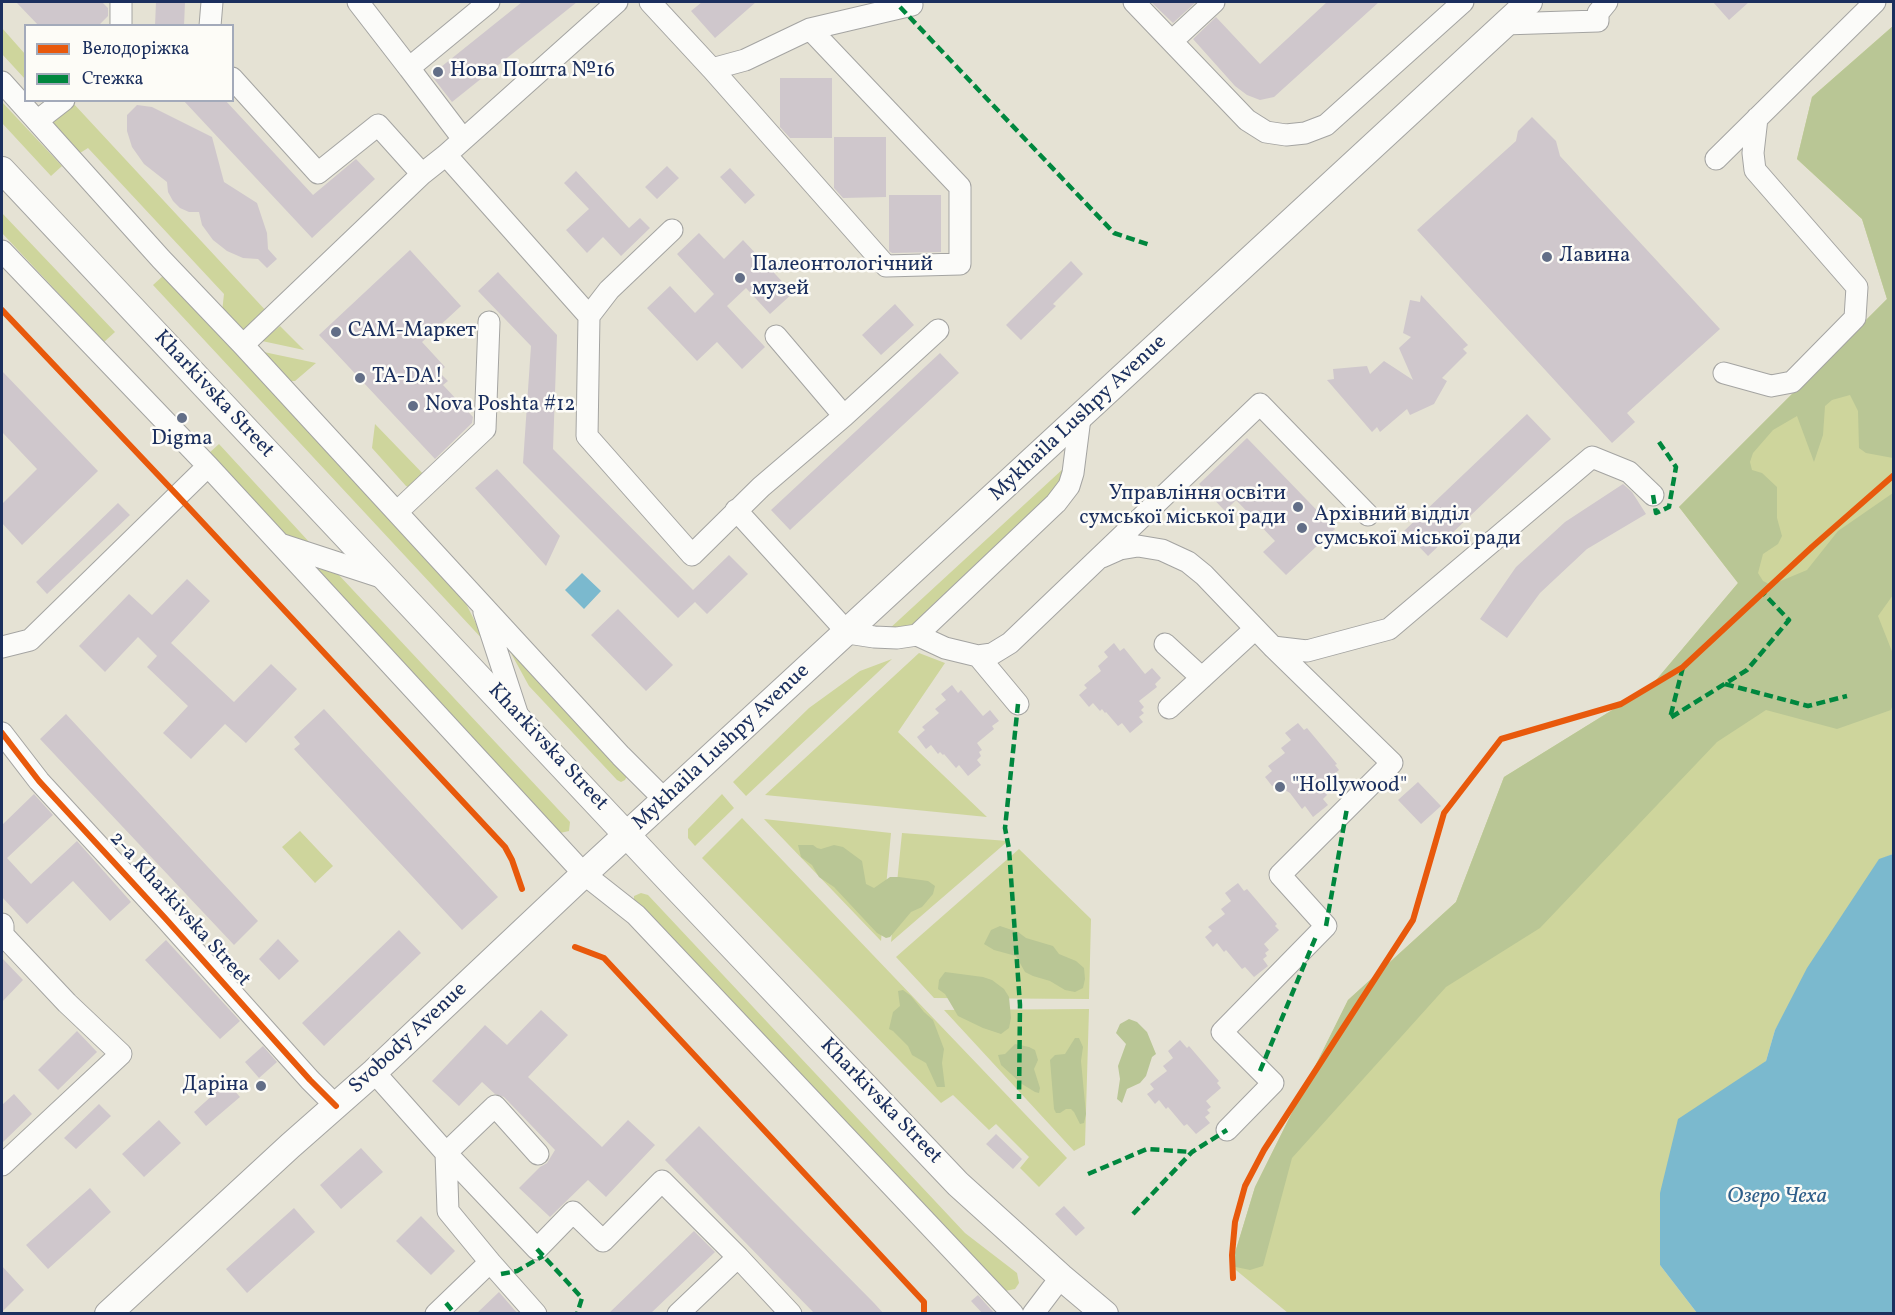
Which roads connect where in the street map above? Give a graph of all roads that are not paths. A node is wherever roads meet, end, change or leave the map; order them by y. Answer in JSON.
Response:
{"nodes":[{"id":1,"x":121,"y":2,"type":"edge"},
{"id":2,"x":212,"y":2,"type":"edge"},
{"id":3,"x":489,"y":2,"type":"edge"},
{"id":4,"x":617,"y":2,"type":"edge"},
{"id":5,"x":650,"y":2,"type":"edge"},
{"id":6,"x":1134,"y":2,"type":"edge"},
{"id":7,"x":1214,"y":2,"type":"edge"},
{"id":8,"x":1463,"y":2,"type":"edge"},
{"id":9,"x":1528,"y":2,"type":"edge"},
{"id":10,"x":1607,"y":2,"type":"edge"},
{"id":11,"x":1875,"y":2,"type":"edge"},
{"id":12,"x":355,"y":3,"type":"edge"},
{"id":13,"x":912,"y":4,"type":"dead end"},
{"id":14,"x":121,"y":24,"type":"edge"},
{"id":15,"x":210,"y":24,"type":"edge"},
{"id":16,"x":1504,"y":24,"type":"junction"},
{"id":17,"x":810,"y":29,"type":"junction"},
{"id":18,"x":1172,"y":41,"type":"junction"},
{"id":19,"x":403,"y":66,"type":"junction"},
{"id":20,"x":712,"y":69,"type":"junction"},
{"id":21,"x":234,"y":80,"type":"edge"},
{"id":22,"x":2,"y":82,"type":"edge"},
{"id":23,"x":61,"y":102,"type":"edge"},
{"id":24,"x":1757,"y":118,"type":"junction"},
{"id":25,"x":37,"y":121,"type":"junction"},
{"id":26,"x":464,"y":139,"type":"junction"},
{"id":27,"x":446,"y":155,"type":"junction"},
{"id":28,"x":1716,"y":159,"type":"dead end"},
{"id":29,"x":2,"y":170,"type":"edge"},
{"id":30,"x":422,"y":174,"type":"junction"},
{"id":31,"x":672,"y":230,"type":"dead end"},
{"id":32,"x":2,"y":252,"type":"edge"},
{"id":33,"x":589,"y":316,"type":"junction"},
{"id":34,"x":489,"y":322,"type":"dead end"},
{"id":35,"x":938,"y":330,"type":"dead end"},
{"id":36,"x":776,"y":336,"type":"dead end"},
{"id":37,"x":243,"y":345,"type":"junction"},
{"id":38,"x":1724,"y":373,"type":"dead end"},
{"id":39,"x":844,"y":416,"type":"junction"},
{"id":40,"x":1080,"y":418,"type":"junction"},
{"id":41,"x":208,"y":466,"type":"junction"},
{"id":42,"x":1653,"y":495,"type":"dead end"},
{"id":43,"x":736,"y":510,"type":"junction"},
{"id":44,"x":397,"y":512,"type":"junction"},
{"id":45,"x":1368,"y":515,"type":"dead end"},
{"id":46,"x":280,"y":543,"type":"junction"},
{"id":47,"x":1102,"y":556,"type":"junction"},
{"id":48,"x":387,"y":579,"type":"junction"},
{"id":49,"x":481,"y":603,"type":"junction"},
{"id":50,"x":1256,"y":629,"type":"junction"},
{"id":51,"x":848,"y":633,"type":"junction"},
{"id":52,"x":917,"y":635,"type":"junction"},
{"id":53,"x":1165,"y":645,"type":"dead end"},
{"id":54,"x":2,"y":647,"type":"edge"},
{"id":55,"x":1273,"y":647,"type":"junction"},
{"id":56,"x":978,"y":656,"type":"junction"},
{"id":57,"x":1202,"y":678,"type":"junction"},
{"id":58,"x":1018,"y":704,"type":"dead end"},
{"id":59,"x":1168,"y":708,"type":"dead end"},
{"id":60,"x":519,"y":720,"type":"junction"},
{"id":61,"x":2,"y":733,"type":"edge"},
{"id":62,"x":665,"y":801,"type":"junction"},
{"id":63,"x":628,"y":835,"type":"junction"},
{"id":64,"x":584,"y":874,"type":"junction"},
{"id":65,"x":2,"y":932,"type":"edge"},
{"id":66,"x":374,"y":1072,"type":"junction"},
{"id":67,"x":336,"y":1106,"type":"junction"},
{"id":68,"x":1227,"y":1130,"type":"dead end"},
{"id":69,"x":446,"y":1153,"type":"junction"},
{"id":70,"x":538,"y":1154,"type":"dead end"},
{"id":71,"x":2,"y":1165,"type":"edge"},
{"id":72,"x":738,"y":1257,"type":"junction"},
{"id":73,"x":490,"y":1262,"type":"junction"},
{"id":74,"x":1061,"y":1277,"type":"junction"},
{"id":75,"x":442,"y":1312,"type":"edge"},
{"id":76,"x":108,"y":1314,"type":"edge"},
{"id":77,"x":536,"y":1314,"type":"edge"},
{"id":78,"x":678,"y":1314,"type":"edge"},
{"id":79,"x":791,"y":1314,"type":"edge"},
{"id":80,"x":1013,"y":1314,"type":"edge"},
{"id":81,"x":1033,"y":1314,"type":"edge"},
{"id":82,"x":1105,"y":1314,"type":"edge"}],
"edges":[{"from":1,"to":14,"type":"street"},
{"from":2,"to":15,"type":"street"},
{"from":3,"to":19,"type":"street"},
{"from":4,"to":26,"type":"street"},
{"from":5,"to":20,"type":"street"},
{"from":6,"to":18,"type":"street"},
{"from":7,"to":18,"type":"street"},
{"from":8,"to":18,"type":"street"},
{"from":9,"to":16,"type":"main road","name":"Mykhaila Lushpy Avenue"},
{"from":10,"to":16,"type":"street"},
{"from":11,"to":24,"type":"street"},
{"from":12,"to":19,"type":"street"},
{"from":13,"to":17,"type":"street"},
{"from":16,"to":40,"type":"main road","name":"Mykhaila Lushpy Avenue"},
{"from":17,"to":20,"type":"street"},
{"from":17,"to":20,"type":"street"},
{"from":19,"to":26,"type":"street"},
{"from":21,"to":30,"type":"street"},
{"from":22,"to":25,"type":"street"},
{"from":23,"to":25,"type":"street"},
{"from":24,"to":28,"type":"street"},
{"from":24,"to":38,"type":"street"},
{"from":25,"to":37,"type":"street"},
{"from":26,"to":27,"type":"street"},
{"from":27,"to":30,"type":"street"},
{"from":27,"to":33,"type":"street"},
{"from":29,"to":48,"type":"main road","name":"Kharkivska Street"},
{"from":30,"to":37,"type":"street"},
{"from":31,"to":33,"type":"street"},
{"from":32,"to":41,"type":"street"},
{"from":33,"to":43,"type":"street"},
{"from":34,"to":44,"type":"street"},
{"from":35,"to":39,"type":"street"},
{"from":36,"to":39,"type":"street"},
{"from":37,"to":44,"type":"street"},
{"from":39,"to":43,"type":"street"},
{"from":40,"to":51,"type":"main road","name":"Mykhaila Lushpy Avenue"},
{"from":40,"to":52,"type":"street"},
{"from":41,"to":46,"type":"street"},
{"from":41,"to":54,"type":"street"},
{"from":42,"to":55,"type":"street"},
{"from":43,"to":51,"type":"street"},
{"from":44,"to":49,"type":"street"},
{"from":45,"to":47,"type":"street"},
{"from":46,"to":48,"type":"street"},
{"from":46,"to":64,"type":"street"},
{"from":47,"to":50,"type":"street"},
{"from":47,"to":56,"type":"street"},
{"from":48,"to":60,"type":"main road","name":"Kharkivska Street"},
{"from":49,"to":60,"type":"street"},
{"from":49,"to":62,"type":"street"},
{"from":50,"to":55,"type":"street"},
{"from":50,"to":57,"type":"street"},
{"from":51,"to":52,"type":"street"},
{"from":51,"to":62,"type":"main road","name":"Mykhaila Lushpy Avenue"},
{"from":52,"to":56,"type":"street"},
{"from":53,"to":57,"type":"street"},
{"from":55,"to":68,"type":"street"},
{"from":56,"to":58,"type":"street"},
{"from":57,"to":59,"type":"street"},
{"from":60,"to":63,"type":"main road","name":"Kharkivska Street"},
{"from":61,"to":67,"type":"street","name":"2-a Kharkivska Street"},
{"from":62,"to":63,"type":"main road","name":"Mykhaila Lushpy Avenue"},
{"from":63,"to":64,"type":"main road","name":"Svobody Avenue"},
{"from":63,"to":74,"type":"main road","name":"Kharkivska Street"},
{"from":64,"to":66,"type":"main road","name":"Svobody Avenue"},
{"from":64,"to":80,"type":"street"},
{"from":65,"to":71,"type":"street"},
{"from":66,"to":67,"type":"main road","name":"Svobody Avenue"},
{"from":66,"to":69,"type":"street"},
{"from":67,"to":76,"type":"main road","name":"Svobody Avenue"},
{"from":69,"to":70,"type":"street"},
{"from":69,"to":72,"type":"street"},
{"from":69,"to":73,"type":"street"},
{"from":72,"to":78,"type":"street"},
{"from":72,"to":79,"type":"street"},
{"from":73,"to":75,"type":"street"},
{"from":73,"to":77,"type":"street"},
{"from":74,"to":81,"type":"street"},
{"from":74,"to":82,"type":"main road","name":"Kharkivska Street"}]}
